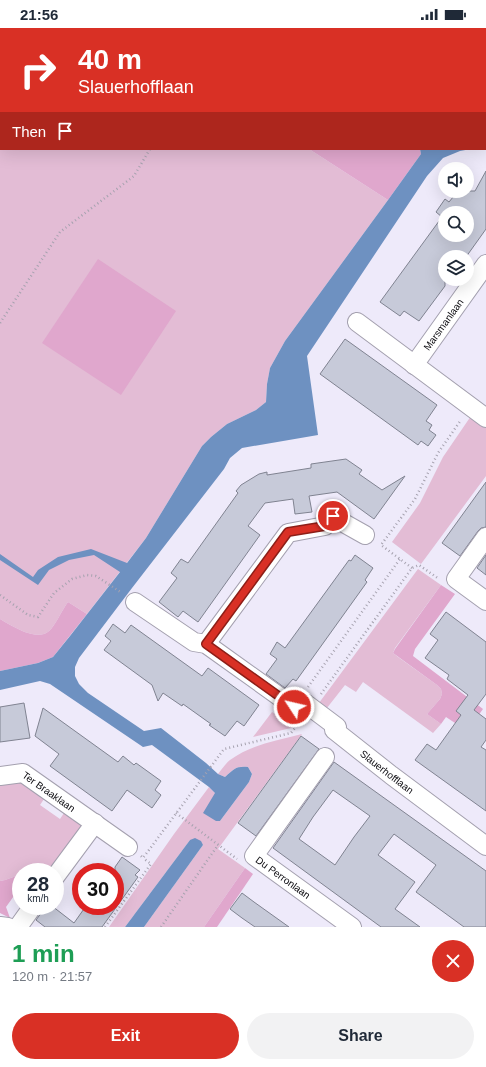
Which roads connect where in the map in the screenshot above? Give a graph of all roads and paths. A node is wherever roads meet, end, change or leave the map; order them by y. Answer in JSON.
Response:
{"nodes":[{"id":1,"x":149,"y":150,"type":"edge"},
{"id":2,"x":486,"y":264,"type":"edge"},
{"id":3,"x":357,"y":322,"type":"dead end"},
{"id":4,"x":0,"y":323,"type":"edge"},
{"id":5,"x":414,"y":365,"type":"junction"},
{"id":6,"x":470,"y":406,"type":"junction"},
{"id":7,"x":486,"y":418,"type":"edge"},
{"id":8,"x":365,"y":535,"type":"dead end"},
{"id":9,"x":486,"y":538,"type":"edge"},
{"id":10,"x":400,"y":559,"type":"junction"},
{"id":11,"x":412,"y":568,"type":"junction"},
{"id":12,"x":456,"y":579,"type":"junction"},
{"id":13,"x":0,"y":595,"type":"edge"},
{"id":14,"x":129,"y":598,"type":"joint"},
{"id":15,"x":486,"y":601,"type":"edge"},
{"id":16,"x":206,"y":644,"type":"junction"},
{"id":17,"x":303,"y":707,"type":"junction"},
{"id":18,"x":325,"y":757,"type":"dead end"},
{"id":19,"x":0,"y":776,"type":"edge"},
{"id":20,"x":176,"y":813,"type":"junction"},
{"id":21,"x":95,"y":823,"type":"junction"},
{"id":22,"x":218,"y":846,"type":"junction"},
{"id":23,"x":486,"y":846,"type":"edge"},
{"id":24,"x":128,"y":847,"type":"joint"},
{"id":25,"x":254,"y":856,"type":"junction"},
{"id":26,"x":143,"y":858,"type":"junction"},
{"id":27,"x":64,"y":865,"type":"edge"},
{"id":28,"x":27,"y":915,"type":"edge"},
{"id":29,"x":0,"y":926,"type":"edge"},
{"id":30,"x":8,"y":927,"type":"edge"},
{"id":31,"x":18,"y":927,"type":"edge"},
{"id":32,"x":105,"y":927,"type":"edge"},
{"id":33,"x":161,"y":927,"type":"edge"},
{"id":34,"x":352,"y":927,"type":"edge"}],
"edges":[{"from":1,"to":4,"type":"path"},
{"from":2,"to":5,"type":"street","name":"Marsmanlaan"},
{"from":3,"to":5,"type":"street"},
{"from":5,"to":6,"type":"street"},
{"from":6,"to":7,"type":"street"},
{"from":6,"to":10,"type":"path"},
{"from":8,"to":16,"type":"street"},
{"from":9,"to":12,"type":"street"},
{"from":10,"to":11,"type":"path"},
{"from":10,"to":17,"type":"path"},
{"from":11,"to":12,"type":"path"},
{"from":11,"to":17,"type":"path"},
{"from":12,"to":15,"type":"street"},
{"from":13,"to":14,"type":"path"},
{"from":14,"to":16,"type":"street","name":"Slauerhofflaan"},
{"from":16,"to":17,"type":"street","name":"Slauerhofflaan"},
{"from":17,"to":20,"type":"path"},
{"from":17,"to":23,"type":"street","name":"Slauerhofflaan"},
{"from":18,"to":25,"type":"street","name":"Du Perronlaan"},
{"from":19,"to":21,"type":"street","name":"Ter Braaklaan"},
{"from":20,"to":22,"type":"path"},
{"from":20,"to":26,"type":"path"},
{"from":21,"to":24,"type":"street","name":"Ter Braaklaan"},
{"from":21,"to":27,"type":"street"},
{"from":22,"to":25,"type":"path"},
{"from":22,"to":33,"type":"path"},
{"from":24,"to":26,"type":"path"},
{"from":25,"to":34,"type":"street","name":"Du Perronlaan"},
{"from":26,"to":32,"type":"path"},
{"from":28,"to":31,"type":"street"},
{"from":29,"to":30,"type":"street"}]}
